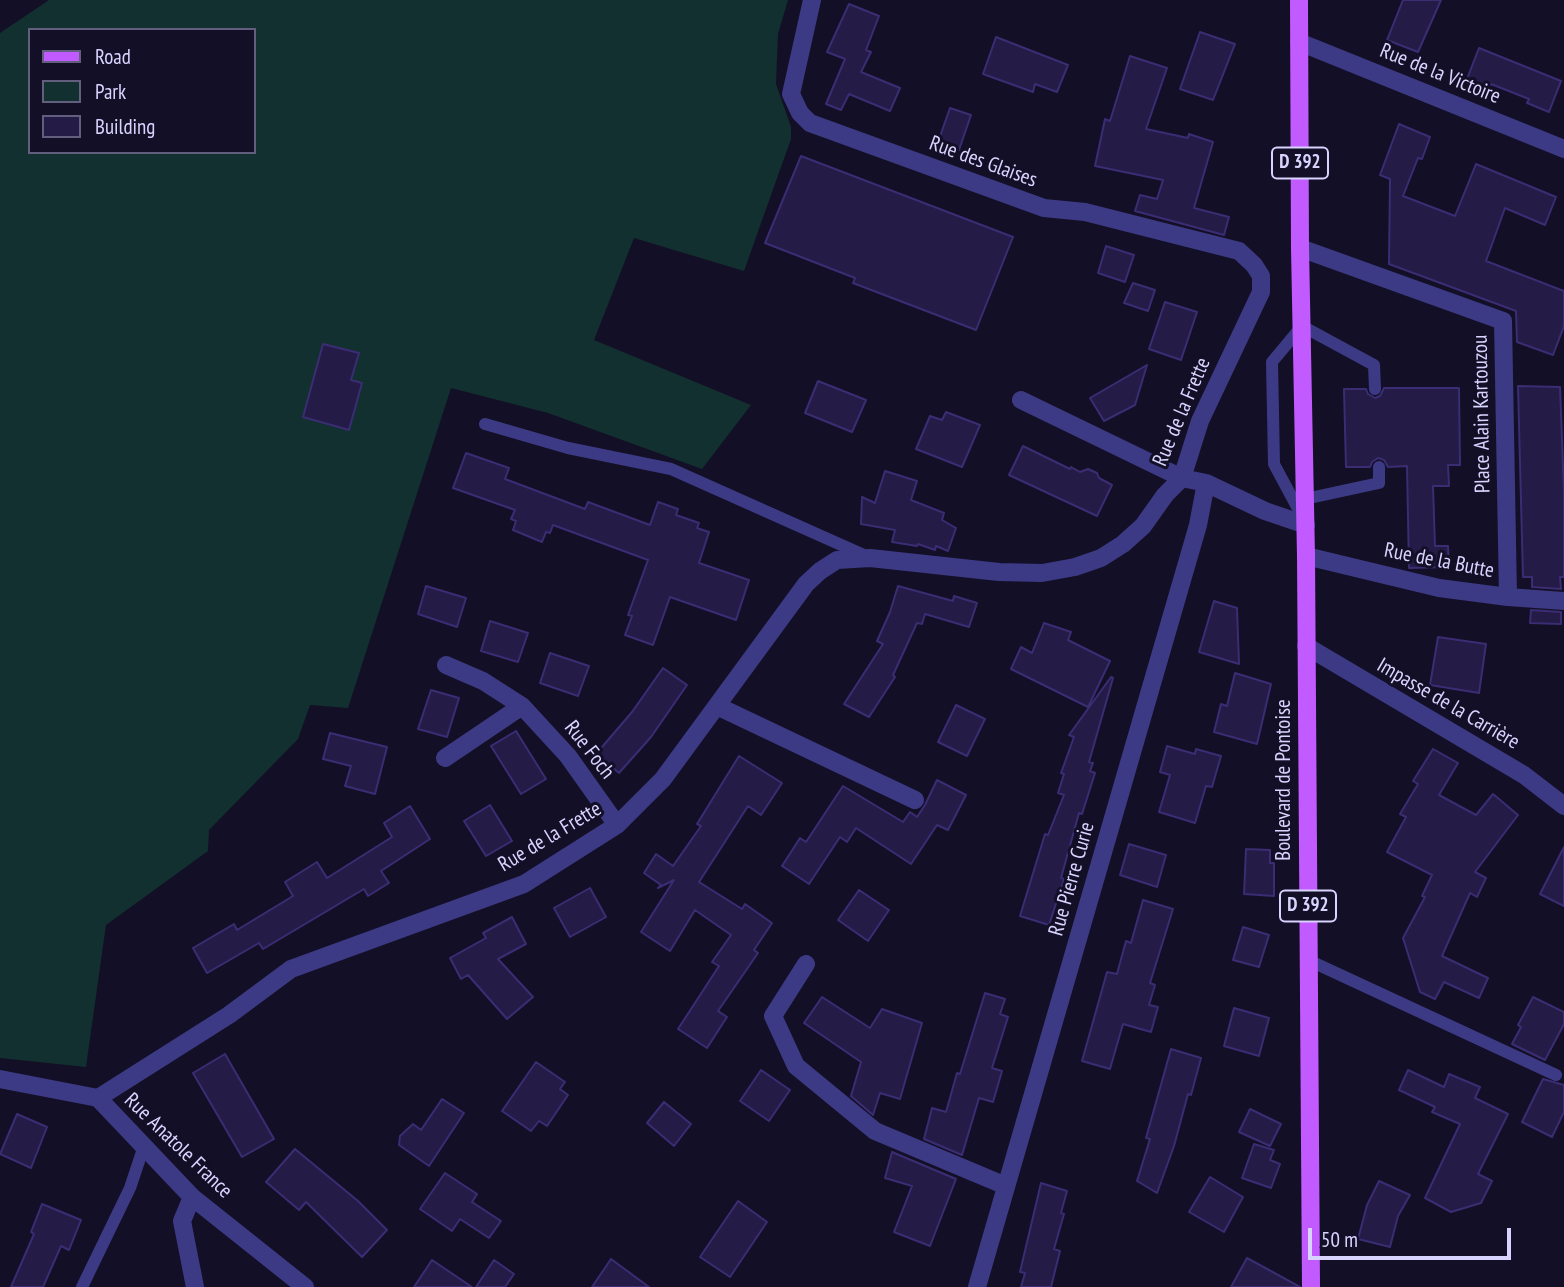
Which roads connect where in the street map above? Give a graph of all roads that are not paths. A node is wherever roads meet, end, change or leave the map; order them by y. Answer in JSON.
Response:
{"nodes":[{"id":1,"x":812,"y":0,"type":"edge"},
{"id":2,"x":1298,"y":0,"type":"edge"},
{"id":3,"x":1299,"y":42,"type":"junction"},
{"id":4,"x":1564,"y":149,"type":"edge"},
{"id":5,"x":1300,"y":248,"type":"junction"},
{"id":6,"x":1261,"y":276,"type":"joint"},
{"id":7,"x":1302,"y":326,"type":"junction"},
{"id":8,"x":1375,"y":388,"type":"dead end"},
{"id":9,"x":1021,"y":400,"type":"dead end"},
{"id":10,"x":485,"y":424,"type":"dead end"},
{"id":11,"x":1379,"y":467,"type":"dead end"},
{"id":12,"x":1182,"y":478,"type":"junction"},
{"id":13,"x":1206,"y":483,"type":"junction"},
{"id":14,"x":1305,"y":499,"type":"junction"},
{"id":15,"x":1306,"y":524,"type":"junction"},
{"id":16,"x":1306,"y":556,"type":"junction"},
{"id":17,"x":870,"y":558,"type":"junction"},
{"id":18,"x":1508,"y":597,"type":"junction"},
{"id":19,"x":1564,"y":601,"type":"edge"},
{"id":20,"x":1306,"y":646,"type":"junction"},
{"id":21,"x":446,"y":665,"type":"dead end"},
{"id":22,"x":522,"y":706,"type":"junction"},
{"id":23,"x":717,"y":706,"type":"junction"},
{"id":24,"x":445,"y":758,"type":"dead end"},
{"id":25,"x":915,"y":800,"type":"dead end"},
{"id":26,"x":1564,"y":806,"type":"edge"},
{"id":27,"x":617,"y":825,"type":"junction"},
{"id":28,"x":1308,"y":960,"type":"junction"},
{"id":29,"x":806,"y":964,"type":"dead end"},
{"id":30,"x":1556,"y":1075,"type":"dead end"},
{"id":31,"x":0,"y":1079,"type":"edge"},
{"id":32,"x":97,"y":1098,"type":"junction"},
{"id":33,"x":144,"y":1146,"type":"junction"},
{"id":34,"x":1006,"y":1186,"type":"junction"},
{"id":35,"x":192,"y":1197,"type":"junction"},
{"id":36,"x":82,"y":1287,"type":"edge"},
{"id":37,"x":195,"y":1287,"type":"edge"},
{"id":38,"x":305,"y":1287,"type":"edge"},
{"id":39,"x":977,"y":1287,"type":"edge"},
{"id":40,"x":1311,"y":1287,"type":"edge"}],
"edges":[{"from":1,"to":6,"type":"street","name":"Rue des Glaises"},
{"from":2,"to":3,"type":"main road","name":"Boulevard de Pontoise","number":"D 392"},
{"from":3,"to":4,"type":"street","name":"Rue de la Victoire"},
{"from":3,"to":5,"type":"main road","name":"Boulevard de Pontoise","number":"D 392"},
{"from":5,"to":7,"type":"main road","name":"Boulevard de Pontoise","number":"D 392"},
{"from":5,"to":18,"type":"street","name":"Place Alain Kartouzou"},
{"from":6,"to":12,"type":"street","name":"Rue de la Frette"},
{"from":7,"to":8,"type":"lane"},
{"from":7,"to":14,"type":"main road","name":"Boulevard de Pontoise","number":"D 392"},
{"from":7,"to":15,"type":"lane","name":"Boulevard de Pontoise"},
{"from":9,"to":12,"type":"street"},
{"from":10,"to":17,"type":"lane","name":"Rue de la Frette"},
{"from":11,"to":14,"type":"lane"},
{"from":12,"to":13,"type":"street"},
{"from":12,"to":17,"type":"street","name":"Rue de la Frette"},
{"from":13,"to":15,"type":"street"},
{"from":13,"to":34,"type":"street","name":"Rue Pierre Curie"},
{"from":14,"to":15,"type":"main road","name":"Boulevard de Pontoise","number":"D 392"},
{"from":15,"to":16,"type":"main road","name":"Boulevard de Pontoise","number":"D 392"},
{"from":16,"to":18,"type":"street","name":"Rue de la Butte"},
{"from":16,"to":20,"type":"main road","name":"Boulevard de Pontoise","number":"D 392"},
{"from":17,"to":23,"type":"street","name":"Rue de la Frette"},
{"from":18,"to":19,"type":"street","name":"Rue de la Butte"},
{"from":20,"to":26,"type":"street","name":"Impasse de la Carrière"},
{"from":20,"to":28,"type":"main road","name":"Boulevard de Pontoise","number":"D 392"},
{"from":21,"to":22,"type":"street","name":"Rue Foch"},
{"from":22,"to":24,"type":"street"},
{"from":22,"to":27,"type":"street","name":"Rue Foch"},
{"from":23,"to":25,"type":"street"},
{"from":23,"to":27,"type":"street","name":"Rue de la Frette"},
{"from":27,"to":32,"type":"street","name":"Rue de la Frette"},
{"from":28,"to":30,"type":"lane"},
{"from":28,"to":40,"type":"main road","name":"Boulevard de Pontoise","number":"D 392"},
{"from":29,"to":34,"type":"street"},
{"from":31,"to":32,"type":"street","name":"Rue Anatole France"},
{"from":32,"to":33,"type":"street","name":"Rue Anatole France"},
{"from":33,"to":35,"type":"street","name":"Rue Anatole France"},
{"from":33,"to":36,"type":"lane"},
{"from":34,"to":39,"type":"street","name":"Rue Pierre Curie"},
{"from":35,"to":37,"type":"street"},
{"from":35,"to":38,"type":"street","name":"Rue Anatole France"}]}
